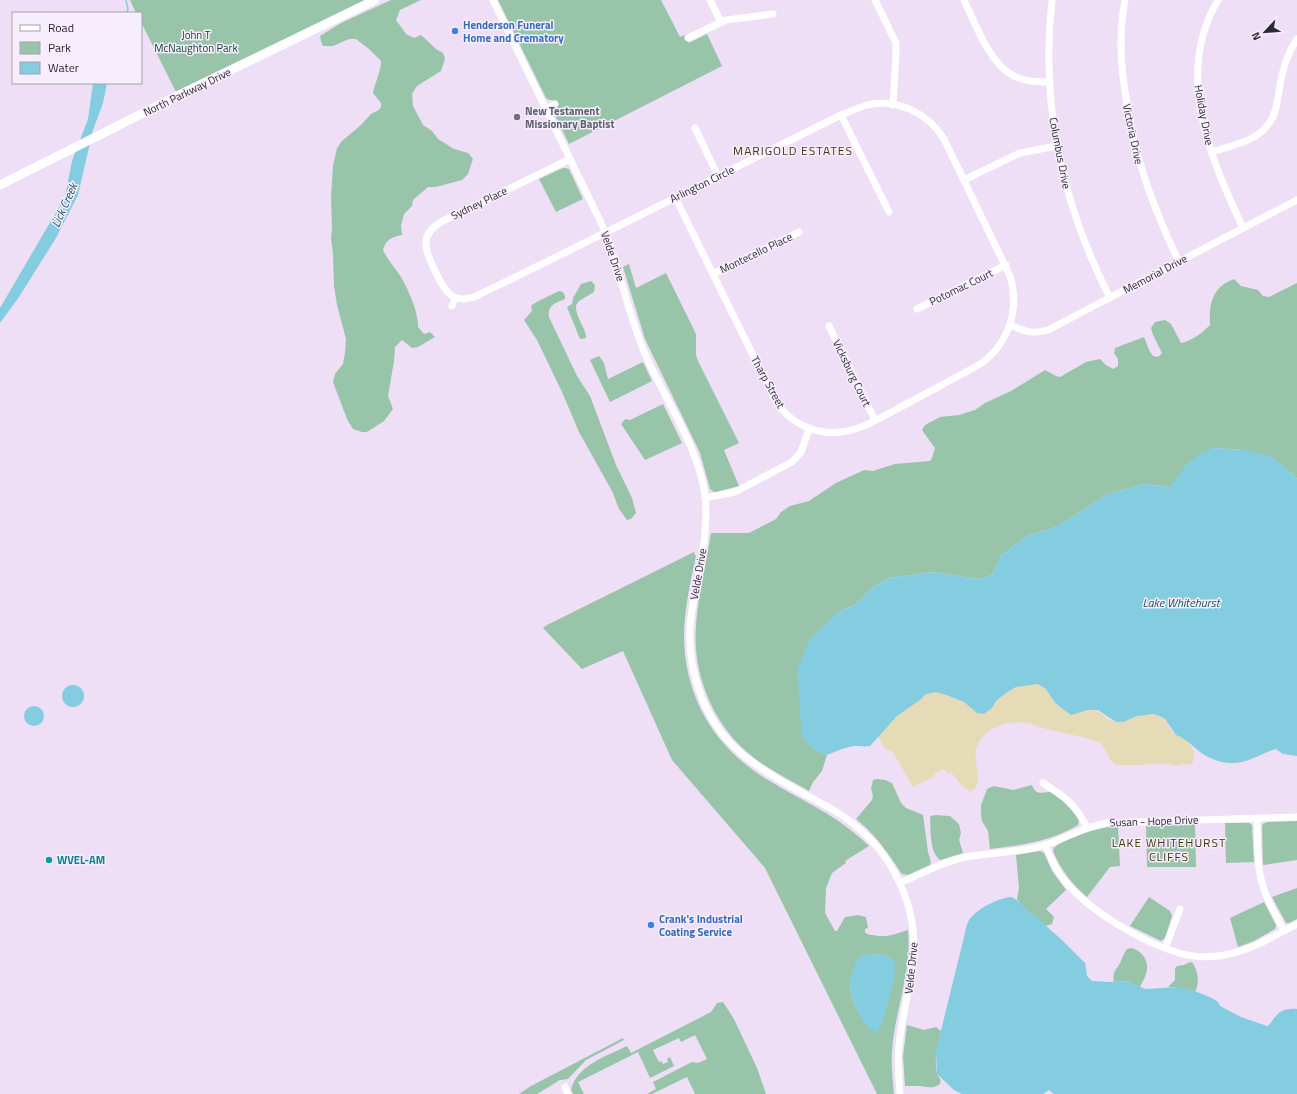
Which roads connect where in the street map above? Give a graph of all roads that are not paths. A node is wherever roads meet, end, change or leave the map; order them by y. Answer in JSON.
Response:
{"nodes":[{"id":1,"x":375,"y":0,"type":"edge"},
{"id":2,"x":493,"y":0,"type":"edge"},
{"id":3,"x":710,"y":0,"type":"edge"},
{"id":4,"x":875,"y":0,"type":"edge"},
{"id":5,"x":964,"y":0,"type":"edge"},
{"id":6,"x":1052,"y":0,"type":"edge"},
{"id":7,"x":1125,"y":0,"type":"edge"},
{"id":8,"x":1218,"y":0,"type":"edge"},
{"id":9,"x":773,"y":14,"type":"dead end"},
{"id":10,"x":721,"y":22,"type":"junction"},
{"id":11,"x":688,"y":38,"type":"dead end"},
{"id":12,"x":1297,"y":39,"type":"edge"},
{"id":13,"x":1050,"y":82,"type":"junction"},
{"id":14,"x":555,"y":104,"type":"dead end"},
{"id":15,"x":893,"y":104,"type":"junction"},
{"id":16,"x":546,"y":109,"type":"junction"},
{"id":17,"x":841,"y":115,"type":"junction"},
{"id":18,"x":695,"y":128,"type":"dead end"},
{"id":19,"x":1057,"y":146,"type":"junction"},
{"id":20,"x":1211,"y":152,"type":"junction"},
{"id":21,"x":570,"y":159,"type":"junction"},
{"id":22,"x":718,"y":176,"type":"junction"},
{"id":23,"x":964,"y":180,"type":"junction"},
{"id":24,"x":0,"y":185,"type":"edge"},
{"id":25,"x":675,"y":197,"type":"junction"},
{"id":26,"x":1297,"y":200,"type":"edge"},
{"id":27,"x":889,"y":212,"type":"dead end"},
{"id":28,"x":1243,"y":228,"type":"junction"},
{"id":29,"x":605,"y":232,"type":"junction"},
{"id":30,"x":799,"y":232,"type":"dead end"},
{"id":31,"x":1179,"y":262,"type":"junction"},
{"id":32,"x":1006,"y":264,"type":"junction"},
{"id":33,"x":713,"y":274,"type":"junction"},
{"id":34,"x":456,"y":298,"type":"junction"},
{"id":35,"x":1110,"y":298,"type":"junction"},
{"id":36,"x":452,"y":306,"type":"dead end"},
{"id":37,"x":917,"y":309,"type":"dead end"},
{"id":38,"x":1010,"y":325,"type":"junction"},
{"id":39,"x":829,"y":326,"type":"dead end"},
{"id":40,"x":875,"y":420,"type":"junction"},
{"id":41,"x":809,"y":429,"type":"junction"},
{"id":42,"x":705,"y":498,"type":"junction"},
{"id":43,"x":1043,"y":783,"type":"dead end"},
{"id":44,"x":1297,"y":817,"type":"edge"},
{"id":45,"x":1257,"y":818,"type":"junction"},
{"id":46,"x":1087,"y":827,"type":"junction"},
{"id":47,"x":1045,"y":845,"type":"junction"},
{"id":48,"x":900,"y":883,"type":"junction"},
{"id":49,"x":1180,"y":909,"type":"dead end"},
{"id":50,"x":1297,"y":924,"type":"edge"},
{"id":51,"x":1284,"y":931,"type":"junction"},
{"id":52,"x":1165,"y":948,"type":"junction"},
{"id":53,"x":565,"y":1087,"type":"dead end"},
{"id":54,"x":568,"y":1094,"type":"edge"},
{"id":55,"x":900,"y":1094,"type":"edge"}],
"edges":[{"from":1,"to":24,"type":"main road","name":"North Parkway Drive"},
{"from":2,"to":16,"type":"street","name":"Velde Drive"},
{"from":3,"to":10,"type":"street"},
{"from":4,"to":15,"type":"street"},
{"from":5,"to":13,"type":"street"},
{"from":6,"to":13,"type":"street","name":"Columbus Drive"},
{"from":7,"to":31,"type":"street","name":"Victoria Drive"},
{"from":8,"to":20,"type":"street","name":"Holiday Drive"},
{"from":9,"to":10,"type":"street"},
{"from":10,"to":11,"type":"street"},
{"from":12,"to":20,"type":"street"},
{"from":13,"to":19,"type":"street","name":"Columbus Drive"},
{"from":14,"to":16,"type":"street"},
{"from":15,"to":17,"type":"street","name":"Arlington Circle"},
{"from":15,"to":23,"type":"street","name":"Arlington Circle"},
{"from":16,"to":21,"type":"street","name":"Velde Drive"},
{"from":17,"to":22,"type":"street","name":"Arlington Circle"},
{"from":17,"to":27,"type":"street"},
{"from":18,"to":22,"type":"street"},
{"from":19,"to":23,"type":"street"},
{"from":19,"to":35,"type":"street","name":"Columbus Drive"},
{"from":20,"to":28,"type":"street","name":"Holiday Drive"},
{"from":21,"to":29,"type":"street","name":"Velde Drive"},
{"from":21,"to":34,"type":"street","name":"Sydney Place"},
{"from":22,"to":25,"type":"street","name":"Arlington Circle"},
{"from":23,"to":32,"type":"street","name":"Arlington Circle"},
{"from":25,"to":29,"type":"street","name":"Arlington Circle"},
{"from":25,"to":33,"type":"street","name":"Tharp Street"},
{"from":26,"to":28,"type":"street","name":"Memorial Drive"},
{"from":28,"to":31,"type":"street","name":"Memorial Drive"},
{"from":29,"to":34,"type":"street","name":"Arlington Circle"},
{"from":29,"to":42,"type":"street","name":"Velde Drive"},
{"from":30,"to":33,"type":"street","name":"Montecello Place"},
{"from":31,"to":35,"type":"street","name":"Memorial Drive"},
{"from":32,"to":37,"type":"street","name":"Potomac Court"},
{"from":32,"to":38,"type":"street","name":"Arlington Circle"},
{"from":33,"to":41,"type":"street","name":"Tharp Street"},
{"from":34,"to":36,"type":"street"},
{"from":35,"to":38,"type":"street","name":"Memorial Drive"},
{"from":38,"to":40,"type":"street","name":"Tharp Street"},
{"from":39,"to":40,"type":"street","name":"Vicksburg Court"},
{"from":40,"to":41,"type":"street","name":"Tharp Street"},
{"from":41,"to":42,"type":"street"},
{"from":42,"to":48,"type":"street","name":"Velde Drive"},
{"from":43,"to":46,"type":"street"},
{"from":44,"to":45,"type":"street","name":"Susan - Hope Drive"},
{"from":45,"to":46,"type":"street","name":"Susan - Hope Drive"},
{"from":45,"to":51,"type":"street"},
{"from":46,"to":47,"type":"street","name":"Susan - Hope Drive"},
{"from":47,"to":48,"type":"street","name":"Susan - Hope Drive"},
{"from":47,"to":52,"type":"street"},
{"from":48,"to":55,"type":"street","name":"Velde Drive"},
{"from":49,"to":52,"type":"street"},
{"from":50,"to":51,"type":"street"},
{"from":51,"to":52,"type":"street"},
{"from":53,"to":54,"type":"street"}]}
